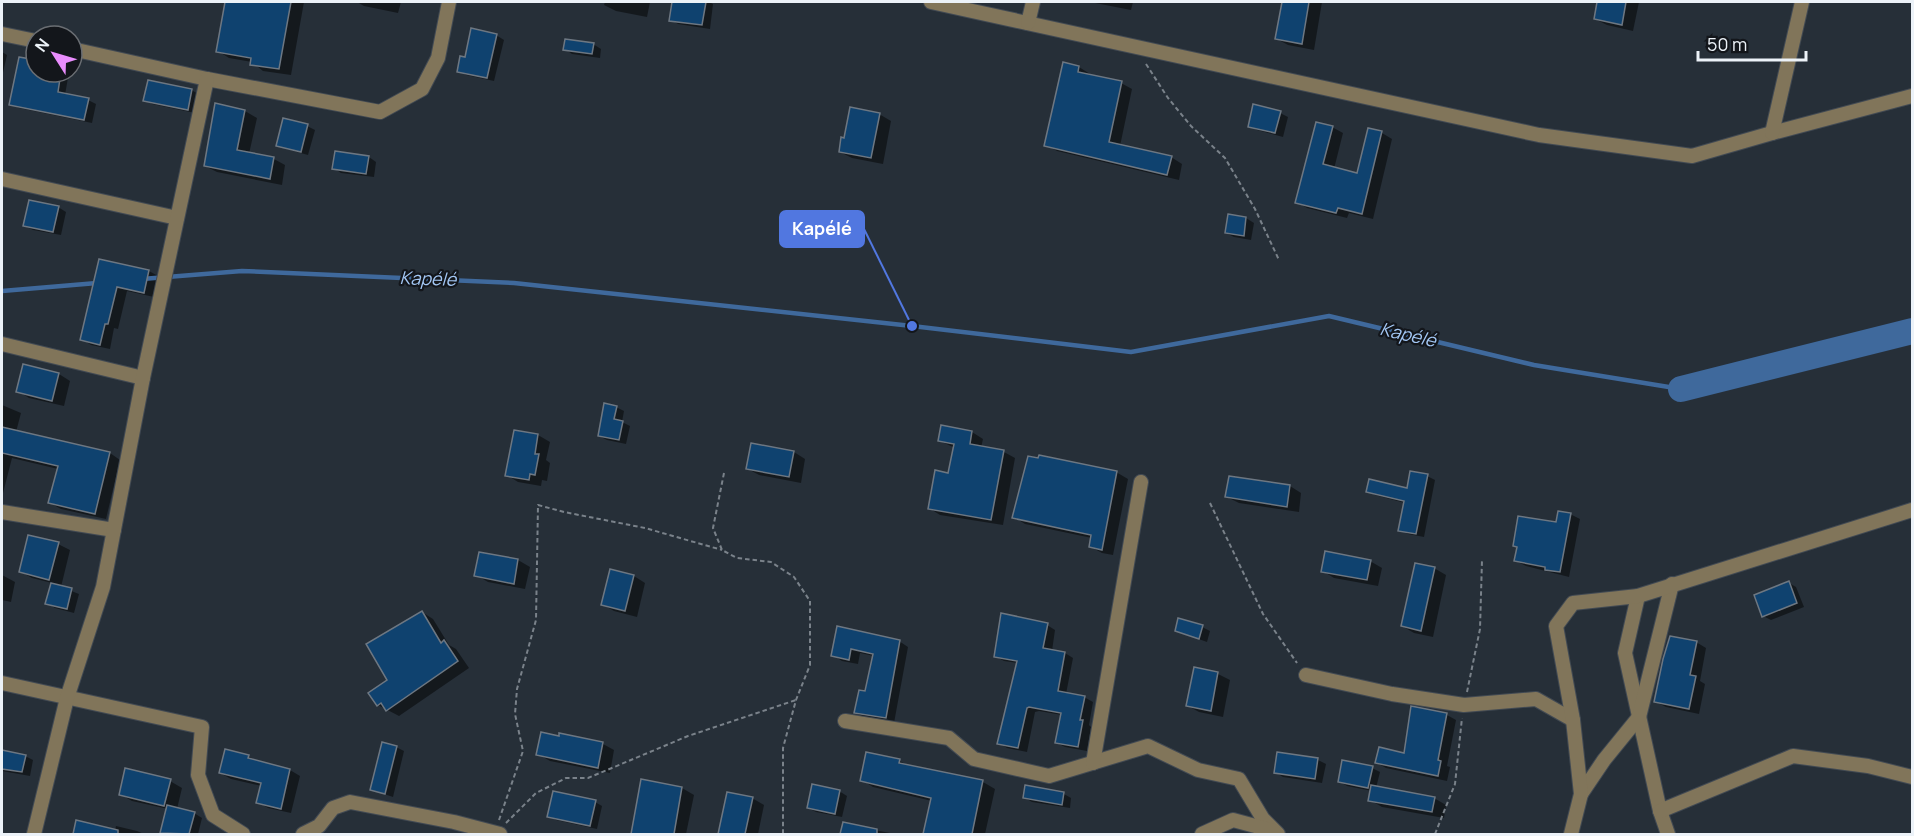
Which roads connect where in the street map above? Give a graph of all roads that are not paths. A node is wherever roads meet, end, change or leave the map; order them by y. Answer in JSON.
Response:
{"nodes":[{"id":1,"x":449,"y":2,"type":"edge"},
{"id":2,"x":931,"y":2,"type":"edge"},
{"id":3,"x":1033,"y":2,"type":"edge"},
{"id":4,"x":1802,"y":2,"type":"edge"},
{"id":5,"x":1028,"y":23,"type":"junction"},
{"id":6,"x":2,"y":34,"type":"edge"},
{"id":7,"x":24,"y":39,"type":"edge"},
{"id":8,"x":84,"y":52,"type":"edge"},
{"id":9,"x":207,"y":79,"type":"junction"},
{"id":10,"x":1912,"y":96,"type":"edge"},
{"id":11,"x":1772,"y":133,"type":"junction"},
{"id":12,"x":2,"y":179,"type":"edge"},
{"id":13,"x":177,"y":218,"type":"junction"},
{"id":14,"x":2,"y":344,"type":"edge"},
{"id":15,"x":143,"y":378,"type":"junction"},
{"id":16,"x":1141,"y":482,"type":"dead end"},
{"id":17,"x":1912,"y":510,"type":"edge"},
{"id":18,"x":2,"y":512,"type":"edge"},
{"id":19,"x":114,"y":530,"type":"junction"},
{"id":20,"x":1672,"y":584,"type":"junction"},
{"id":21,"x":1638,"y":596,"type":"junction"},
{"id":22,"x":1306,"y":675,"type":"road end"},
{"id":23,"x":2,"y":683,"type":"edge"},
{"id":24,"x":67,"y":698,"type":"junction"},
{"id":25,"x":1639,"y":717,"type":"junction"},
{"id":26,"x":1573,"y":720,"type":"junction"},
{"id":27,"x":845,"y":721,"type":"dead end"},
{"id":28,"x":1093,"y":763,"type":"junction"},
{"id":29,"x":1912,"y":777,"type":"edge"},
{"id":30,"x":1581,"y":794,"type":"junction"},
{"id":31,"x":1660,"y":811,"type":"junction"},
{"id":32,"x":1277,"y":833,"type":"edge"},
{"id":33,"x":34,"y":834,"type":"edge"},
{"id":34,"x":243,"y":834,"type":"edge"},
{"id":35,"x":303,"y":834,"type":"edge"},
{"id":36,"x":497,"y":834,"type":"edge"},
{"id":37,"x":1202,"y":834,"type":"edge"},
{"id":38,"x":1571,"y":834,"type":"edge"},
{"id":39,"x":1668,"y":834,"type":"edge"}],
"edges":[{"from":1,"to":9,"type":"street"},
{"from":2,"to":5,"type":"street"},
{"from":3,"to":5,"type":"street"},
{"from":4,"to":11,"type":"street"},
{"from":5,"to":11,"type":"street"},
{"from":6,"to":7,"type":"street"},
{"from":8,"to":9,"type":"street"},
{"from":9,"to":13,"type":"street"},
{"from":10,"to":11,"type":"street"},
{"from":12,"to":13,"type":"street"},
{"from":13,"to":15,"type":"street"},
{"from":14,"to":15,"type":"street"},
{"from":15,"to":19,"type":"street"},
{"from":16,"to":28,"type":"street"},
{"from":17,"to":20,"type":"street"},
{"from":18,"to":19,"type":"street"},
{"from":19,"to":24,"type":"street"},
{"from":20,"to":21,"type":"street"},
{"from":20,"to":25,"type":"street"},
{"from":21,"to":25,"type":"street"},
{"from":21,"to":26,"type":"street"},
{"from":22,"to":26,"type":"street"},
{"from":23,"to":24,"type":"street"},
{"from":24,"to":33,"type":"street"},
{"from":24,"to":34,"type":"street"},
{"from":25,"to":30,"type":"street"},
{"from":25,"to":31,"type":"street"},
{"from":26,"to":30,"type":"street"},
{"from":27,"to":28,"type":"street"},
{"from":28,"to":32,"type":"street"},
{"from":29,"to":31,"type":"street"},
{"from":30,"to":38,"type":"street"},
{"from":31,"to":39,"type":"street"},
{"from":32,"to":37,"type":"street"},
{"from":35,"to":36,"type":"street"}]}
